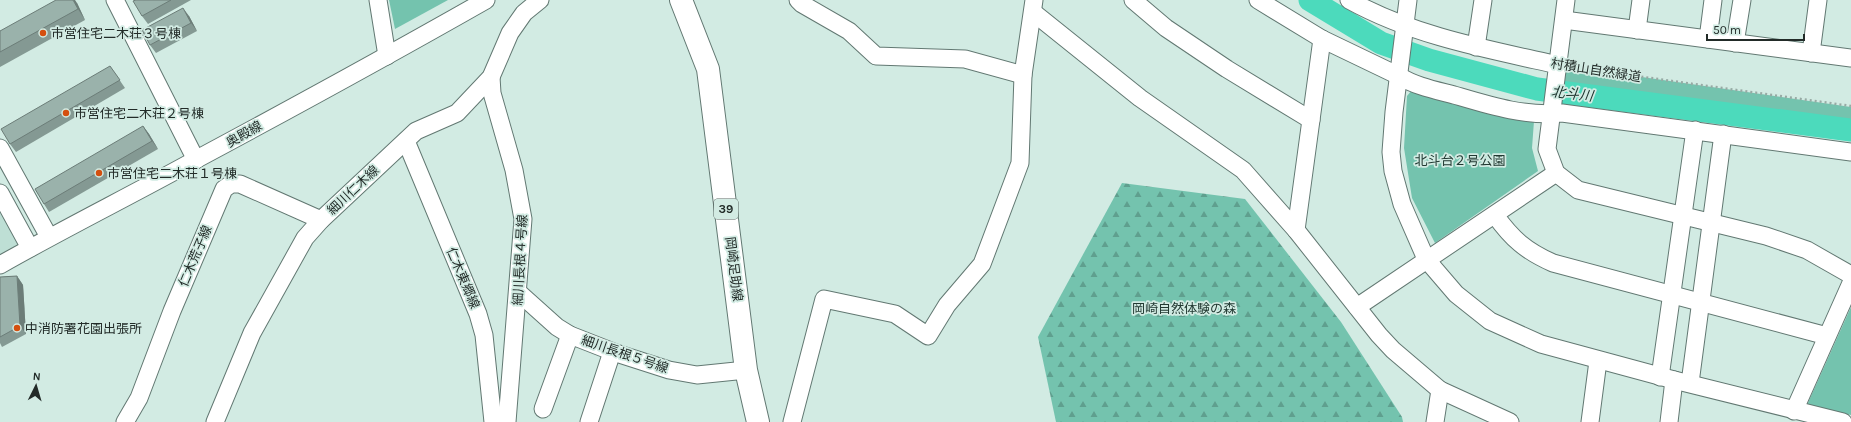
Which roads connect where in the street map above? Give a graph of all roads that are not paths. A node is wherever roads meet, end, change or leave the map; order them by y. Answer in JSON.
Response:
{"nodes":[{"id":1,"x":115,"y":0,"type":"edge"},
{"id":2,"x":378,"y":0,"type":"edge"},
{"id":3,"x":486,"y":0,"type":"edge"},
{"id":4,"x":540,"y":0,"type":"edge"},
{"id":5,"x":681,"y":0,"type":"edge"},
{"id":6,"x":798,"y":0,"type":"edge"},
{"id":7,"x":1133,"y":0,"type":"edge"},
{"id":8,"x":1258,"y":0,"type":"edge"},
{"id":9,"x":1349,"y":0,"type":"edge"},
{"id":10,"x":1408,"y":0,"type":"edge"},
{"id":11,"x":1483,"y":0,"type":"edge"},
{"id":12,"x":1566,"y":0,"type":"edge"},
{"id":13,"x":1641,"y":0,"type":"edge"},
{"id":14,"x":1713,"y":0,"type":"edge"},
{"id":15,"x":1742,"y":0,"type":"edge"},
{"id":16,"x":1818,"y":0,"type":"edge"},
{"id":17,"x":1034,"y":6,"type":"edge"},
{"id":18,"x":1564,"y":20,"type":"junction"},
{"id":19,"x":1637,"y":30,"type":"junction"},
{"id":20,"x":1404,"y":31,"type":"junction"},
{"id":21,"x":1322,"y":39,"type":"junction"},
{"id":22,"x":1708,"y":39,"type":"junction"},
{"id":23,"x":1735,"y":43,"type":"junction"},
{"id":24,"x":1476,"y":47,"type":"junction"},
{"id":25,"x":1811,"y":53,"type":"junction"},
{"id":26,"x":388,"y":56,"type":"junction"},
{"id":27,"x":1851,"y":58,"type":"edge"},
{"id":28,"x":1557,"y":69,"type":"junction"},
{"id":29,"x":1399,"y":72,"type":"junction"},
{"id":30,"x":1023,"y":75,"type":"junction"},
{"id":31,"x":491,"y":77,"type":"junction"},
{"id":32,"x":1552,"y":110,"type":"junction"},
{"id":33,"x":1312,"y":120,"type":"junction"},
{"id":34,"x":1695,"y":130,"type":"junction"},
{"id":35,"x":1723,"y":134,"type":"junction"},
{"id":36,"x":406,"y":141,"type":"junction"},
{"id":37,"x":0,"y":148,"type":"edge"},
{"id":38,"x":1851,"y":152,"type":"edge"},
{"id":39,"x":196,"y":160,"type":"junction"},
{"id":40,"x":1556,"y":173,"type":"junction"},
{"id":41,"x":0,"y":193,"type":"edge"},
{"id":42,"x":1495,"y":215,"type":"junction"},
{"id":43,"x":1683,"y":215,"type":"junction"},
{"id":44,"x":321,"y":220,"type":"junction"},
{"id":45,"x":1712,"y":222,"type":"junction"},
{"id":46,"x":1296,"y":230,"type":"junction"},
{"id":47,"x":49,"y":237,"type":"junction"},
{"id":48,"x":30,"y":248,"type":"junction"},
{"id":49,"x":1426,"y":259,"type":"junction"},
{"id":50,"x":0,"y":265,"type":"edge"},
{"id":51,"x":1851,"y":275,"type":"edge"},
{"id":52,"x":1851,"y":283,"type":"edge"},
{"id":53,"x":518,"y":292,"type":"junction"},
{"id":54,"x":1671,"y":295,"type":"junction"},
{"id":55,"x":1701,"y":304,"type":"junction"},
{"id":56,"x":1357,"y":308,"type":"junction"},
{"id":57,"x":570,"y":335,"type":"junction"},
{"id":58,"x":1827,"y":336,"type":"junction"},
{"id":59,"x":612,"y":352,"type":"junction"},
{"id":60,"x":1598,"y":361,"type":"junction"},
{"id":61,"x":746,"y":370,"type":"junction"},
{"id":62,"x":1675,"y":380,"type":"junction"},
{"id":63,"x":1440,"y":390,"type":"junction"},
{"id":64,"x":544,"y":409,"type":"dead end"},
{"id":65,"x":1794,"y":411,"type":"junction"},
{"id":66,"x":125,"y":422,"type":"edge"},
{"id":67,"x":215,"y":422,"type":"edge"},
{"id":68,"x":493,"y":422,"type":"edge"},
{"id":69,"x":507,"y":422,"type":"edge"},
{"id":70,"x":589,"y":422,"type":"edge"},
{"id":71,"x":758,"y":422,"type":"edge"},
{"id":72,"x":792,"y":422,"type":"edge"},
{"id":73,"x":1435,"y":422,"type":"edge"},
{"id":74,"x":1510,"y":422,"type":"edge"},
{"id":75,"x":1590,"y":422,"type":"edge"},
{"id":76,"x":1669,"y":422,"type":"edge"},
{"id":77,"x":1843,"y":422,"type":"edge"}],
"edges":[{"from":1,"to":39,"type":"street"},
{"from":2,"to":26,"type":"street"},
{"from":3,"to":26,"type":"street","name":"奥殿線"},
{"from":4,"to":31,"type":"street","name":"細川仁木線"},
{"from":5,"to":61,"type":"main road","name":"岡崎足助線","number":"39"},
{"from":6,"to":30,"type":"street"},
{"from":7,"to":33,"type":"street"},
{"from":8,"to":21,"type":"street"},
{"from":9,"to":20,"type":"street","name":"村積山自然緑道"},
{"from":10,"to":20,"type":"street"},
{"from":11,"to":24,"type":"street"},
{"from":12,"to":18,"type":"street"},
{"from":13,"to":19,"type":"street"},
{"from":14,"to":22,"type":"street"},
{"from":15,"to":23,"type":"street"},
{"from":16,"to":25,"type":"street"},
{"from":17,"to":30,"type":"street"},
{"from":17,"to":46,"type":"street"},
{"from":18,"to":19,"type":"street"},
{"from":18,"to":28,"type":"street"},
{"from":19,"to":22,"type":"street"},
{"from":20,"to":24,"type":"street","name":"村積山自然緑道"},
{"from":20,"to":29,"type":"street"},
{"from":21,"to":29,"type":"street"},
{"from":21,"to":33,"type":"street"},
{"from":22,"to":23,"type":"street"},
{"from":23,"to":25,"type":"street"},
{"from":24,"to":28,"type":"street","name":"村積山自然緑道"},
{"from":25,"to":27,"type":"street"},
{"from":26,"to":39,"type":"street","name":"奥殿線"},
{"from":28,"to":32,"type":"street"},
{"from":29,"to":32,"type":"street"},
{"from":29,"to":49,"type":"street"},
{"from":30,"to":72,"type":"street"},
{"from":31,"to":36,"type":"street","name":"細川仁木線"},
{"from":31,"to":53,"type":"street","name":"細川長根４号線"},
{"from":32,"to":34,"type":"street"},
{"from":32,"to":40,"type":"street"},
{"from":33,"to":46,"type":"street"},
{"from":34,"to":35,"type":"street"},
{"from":34,"to":43,"type":"street"},
{"from":35,"to":38,"type":"street"},
{"from":35,"to":45,"type":"street"},
{"from":36,"to":44,"type":"street","name":"細川仁木線"},
{"from":36,"to":68,"type":"street","name":"仁木東郷線"},
{"from":37,"to":47,"type":"street"},
{"from":39,"to":47,"type":"street","name":"奥殿線"},
{"from":40,"to":42,"type":"street"},
{"from":40,"to":43,"type":"street"},
{"from":41,"to":48,"type":"street"},
{"from":42,"to":49,"type":"street"},
{"from":42,"to":54,"type":"street"},
{"from":43,"to":45,"type":"street"},
{"from":43,"to":54,"type":"street"},
{"from":44,"to":66,"type":"street","name":"仁木荒子線"},
{"from":44,"to":67,"type":"street","name":"細川仁木線"},
{"from":45,"to":51,"type":"street"},
{"from":45,"to":55,"type":"street"},
{"from":46,"to":56,"type":"street"},
{"from":47,"to":48,"type":"street","name":"奥殿線"},
{"from":48,"to":50,"type":"street","name":"奥殿線"},
{"from":49,"to":56,"type":"street"},
{"from":49,"to":60,"type":"street"},
{"from":52,"to":58,"type":"street"},
{"from":53,"to":57,"type":"street","name":"細川長根５号線"},
{"from":53,"to":69,"type":"street","name":"細川長根４号線"},
{"from":54,"to":55,"type":"street"},
{"from":54,"to":62,"type":"street"},
{"from":55,"to":58,"type":"street"},
{"from":55,"to":62,"type":"street"},
{"from":56,"to":63,"type":"street"},
{"from":57,"to":59,"type":"street","name":"細川長根５号線"},
{"from":57,"to":64,"type":"street"},
{"from":58,"to":65,"type":"street"},
{"from":59,"to":61,"type":"street","name":"細川長根５号線"},
{"from":59,"to":70,"type":"street"},
{"from":60,"to":62,"type":"street"},
{"from":60,"to":75,"type":"street"},
{"from":61,"to":71,"type":"main road","name":"岡崎足助線","number":"39"},
{"from":62,"to":65,"type":"street"},
{"from":62,"to":76,"type":"street"},
{"from":63,"to":73,"type":"street"},
{"from":63,"to":74,"type":"street"},
{"from":65,"to":77,"type":"street"}]}
